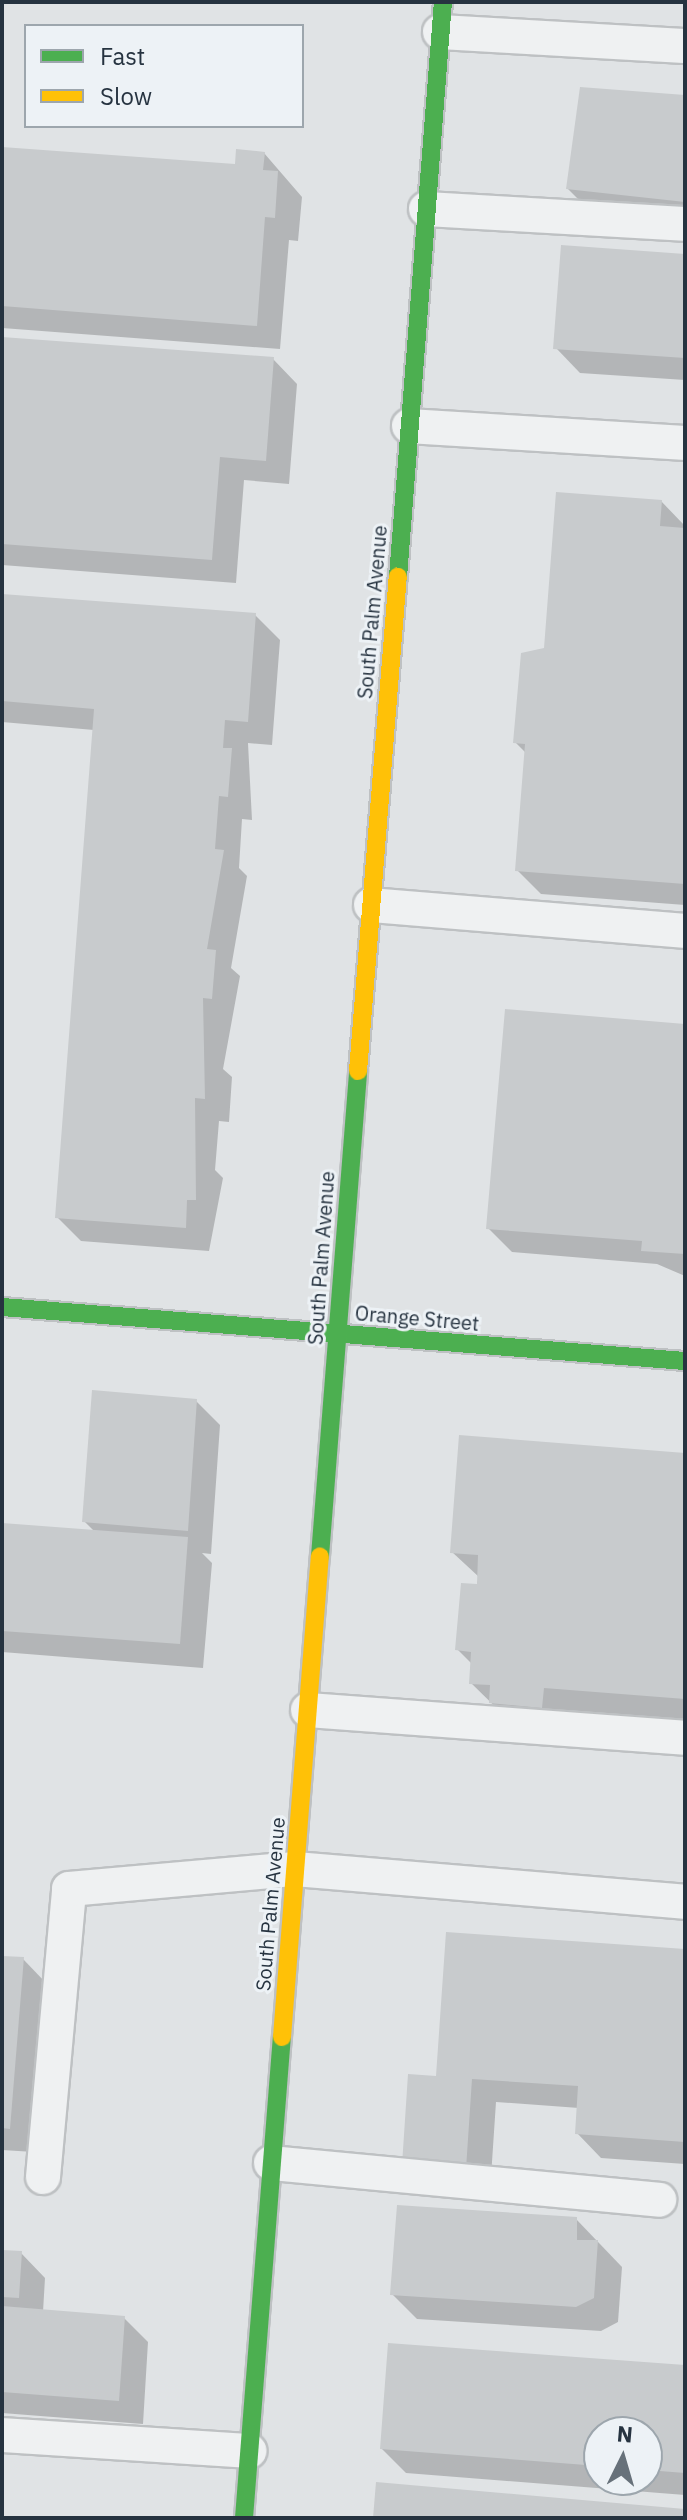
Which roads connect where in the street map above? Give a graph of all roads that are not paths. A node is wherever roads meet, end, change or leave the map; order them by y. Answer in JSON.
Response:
{"nodes":[{"id":1,"x":441,"y":17,"type":"edge"},
{"id":2,"x":685,"y":46,"type":"edge"},
{"id":3,"x":426,"y":209,"type":"junction"},
{"id":4,"x":685,"y":224,"type":"edge"},
{"id":5,"x":409,"y":426,"type":"junction"},
{"id":6,"x":685,"y":443,"type":"edge"},
{"id":7,"x":371,"y":905,"type":"junction"},
{"id":8,"x":685,"y":931,"type":"edge"},
{"id":9,"x":2,"y":1307,"type":"edge"},
{"id":10,"x":337,"y":1333,"type":"junction"},
{"id":11,"x":685,"y":1361,"type":"edge"},
{"id":12,"x":308,"y":1710,"type":"junction"},
{"id":13,"x":685,"y":1738,"type":"edge"},
{"id":14,"x":295,"y":1869,"type":"junction"},
{"id":15,"x":685,"y":1902,"type":"edge"},
{"id":16,"x":271,"y":2163,"type":"junction"},
{"id":17,"x":43,"y":2177,"type":"dead end"},
{"id":18,"x":659,"y":2200,"type":"dead end"},
{"id":19,"x":2,"y":2435,"type":"edge"},
{"id":20,"x":249,"y":2451,"type":"junction"},
{"id":21,"x":244,"y":2518,"type":"edge"}],
"edges":[{"from":1,"to":2,"type":"lane"},
{"from":1,"to":3,"type":"street","name":"South Palm Avenue"},
{"from":3,"to":4,"type":"lane"},
{"from":3,"to":5,"type":"street","name":"South Palm Avenue"},
{"from":5,"to":6,"type":"lane"},
{"from":5,"to":7,"type":"street","name":"South Palm Avenue"},
{"from":7,"to":8,"type":"lane"},
{"from":7,"to":10,"type":"street","name":"South Palm Avenue"},
{"from":9,"to":10,"type":"street","name":"Orange Street"},
{"from":10,"to":11,"type":"street","name":"Orange Street"},
{"from":10,"to":12,"type":"street","name":"South Palm Avenue"},
{"from":12,"to":13,"type":"lane"},
{"from":12,"to":14,"type":"street","name":"South Palm Avenue"},
{"from":14,"to":15,"type":"lane"},
{"from":14,"to":16,"type":"street","name":"South Palm Avenue"},
{"from":14,"to":17,"type":"lane"},
{"from":16,"to":18,"type":"lane"},
{"from":16,"to":20,"type":"street","name":"South Palm Avenue"},
{"from":19,"to":20,"type":"lane"},
{"from":20,"to":21,"type":"street","name":"South Palm Avenue"}]}
